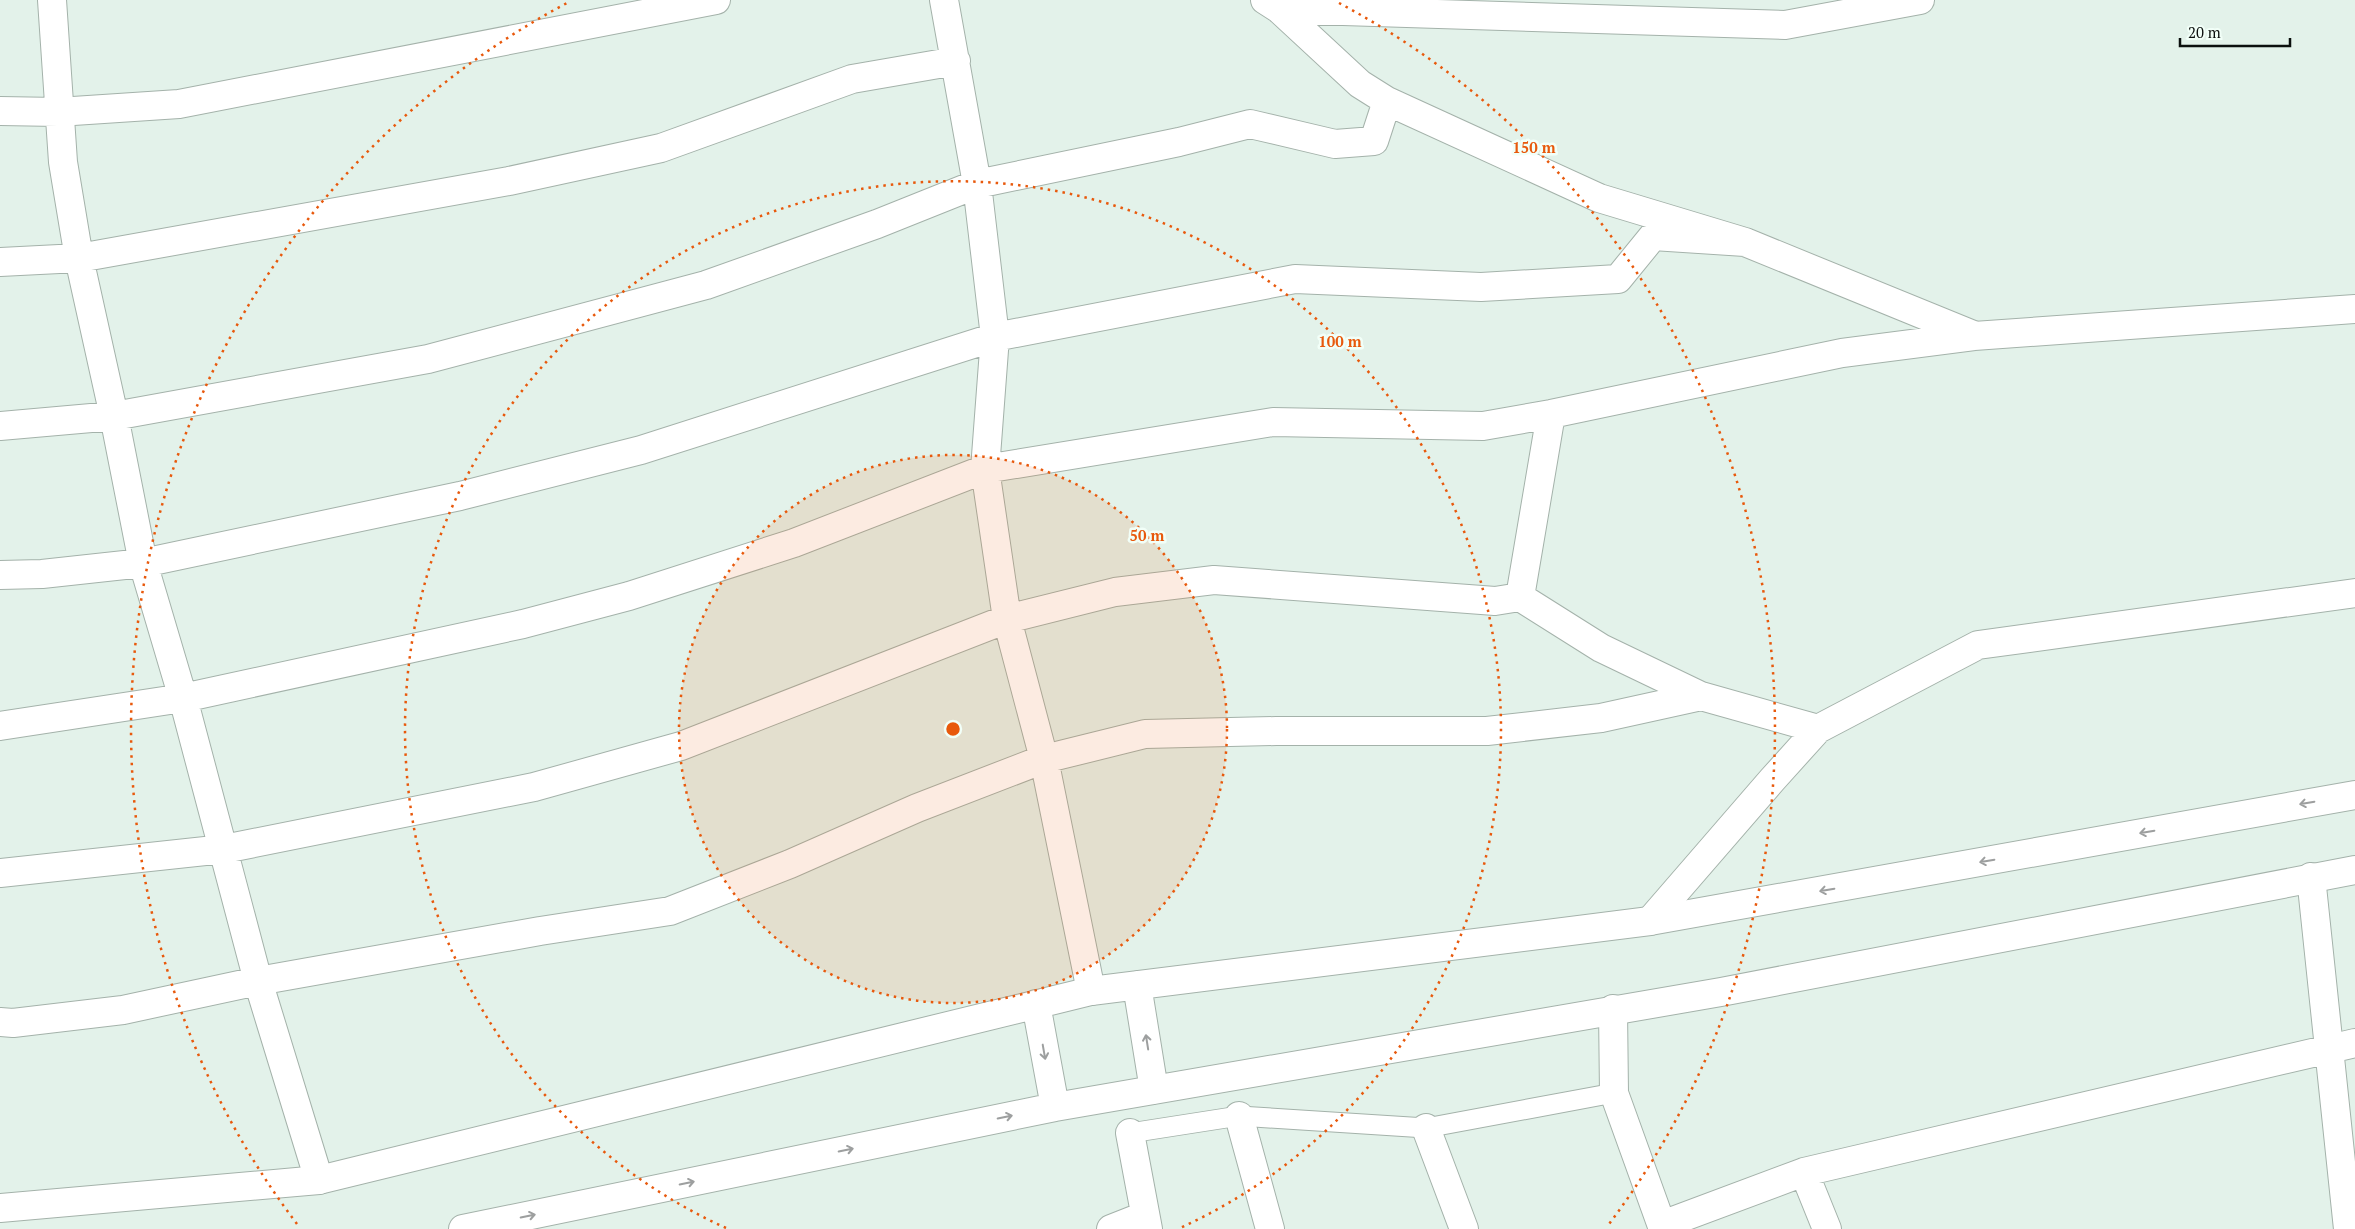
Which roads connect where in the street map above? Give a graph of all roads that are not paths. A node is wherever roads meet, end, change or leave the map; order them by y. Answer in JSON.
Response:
{"nodes":[{"id":1,"x":52,"y":0,"type":"edge"},
{"id":2,"x":716,"y":0,"type":"edge"},
{"id":3,"x":944,"y":0,"type":"edge"},
{"id":4,"x":1920,"y":0,"type":"edge"},
{"id":5,"x":1272,"y":4,"type":"edge"},
{"id":6,"x":956,"y":61,"type":"junction"},
{"id":7,"x":1387,"y":101,"type":"junction"},
{"id":8,"x":0,"y":111,"type":"edge"},
{"id":9,"x":58,"y":112,"type":"junction"},
{"id":10,"x":977,"y":184,"type":"junction"},
{"id":11,"x":1745,"y":242,"type":"junction"},
{"id":12,"x":78,"y":258,"type":"junction"},
{"id":13,"x":0,"y":262,"type":"edge"},
{"id":14,"x":2355,"y":309,"type":"edge"},
{"id":15,"x":1974,"y":336,"type":"junction"},
{"id":16,"x":995,"y":338,"type":"junction"},
{"id":17,"x":1551,"y":414,"type":"junction"},
{"id":18,"x":114,"y":416,"type":"junction"},
{"id":19,"x":0,"y":426,"type":"edge"},
{"id":20,"x":985,"y":470,"type":"junction"},
{"id":21,"x":143,"y":563,"type":"junction"},
{"id":22,"x":0,"y":575,"type":"edge"},
{"id":23,"x":2355,"y":593,"type":"edge"},
{"id":24,"x":1520,"y":597,"type":"junction"},
{"id":25,"x":1007,"y":619,"type":"junction"},
{"id":26,"x":1701,"y":696,"type":"junction"},
{"id":27,"x":183,"y":698,"type":"junction"},
{"id":28,"x":0,"y":726,"type":"edge"},
{"id":29,"x":1818,"y":729,"type":"junction"},
{"id":30,"x":1044,"y":759,"type":"junction"},
{"id":31,"x":2355,"y":795,"type":"edge"},
{"id":32,"x":224,"y":849,"type":"junction"},
{"id":33,"x":2355,"y":870,"type":"edge"},
{"id":34,"x":0,"y":873,"type":"edge"},
{"id":35,"x":2311,"y":877,"type":"junction"},
{"id":36,"x":1650,"y":921,"type":"junction"},
{"id":37,"x":258,"y":981,"type":"junction"},
{"id":38,"x":1137,"y":985,"type":"junction"},
{"id":39,"x":1091,"y":991,"type":"junction"},
{"id":40,"x":1036,"y":1004,"type":"junction"},
{"id":41,"x":1613,"y":1009,"type":"junction"},
{"id":42,"x":0,"y":1022,"type":"edge"},
{"id":43,"x":2343,"y":1045,"type":"edge"},
{"id":44,"x":1154,"y":1090,"type":"junction"},
{"id":45,"x":1614,"y":1093,"type":"junction"},
{"id":46,"x":1055,"y":1107,"type":"junction"},
{"id":47,"x":1239,"y":1116,"type":"junction"},
{"id":48,"x":1426,"y":1128,"type":"junction"},
{"id":49,"x":1130,"y":1133,"type":"joint"},
{"id":50,"x":1804,"y":1172,"type":"junction"},
{"id":51,"x":319,"y":1180,"type":"junction"},
{"id":52,"x":0,"y":1208,"type":"edge"},
{"id":53,"x":1146,"y":1223,"type":"edge"},
{"id":54,"x":1662,"y":1227,"type":"edge"},
{"id":55,"x":463,"y":1229,"type":"edge"},
{"id":56,"x":1110,"y":1229,"type":"edge"},
{"id":57,"x":1270,"y":1229,"type":"edge"},
{"id":58,"x":1464,"y":1229,"type":"edge"},
{"id":59,"x":1827,"y":1229,"type":"edge"},
{"id":60,"x":2348,"y":1229,"type":"edge"}],
"edges":[{"from":1,"to":9,"type":"street"},
{"from":2,"to":9,"type":"street"},
{"from":3,"to":6,"type":"street"},
{"from":4,"to":5,"type":"street"},
{"from":5,"to":7,"type":"street"},
{"from":6,"to":10,"type":"street"},
{"from":6,"to":12,"type":"street"},
{"from":7,"to":10,"type":"street"},
{"from":7,"to":11,"type":"street"},
{"from":8,"to":9,"type":"street"},
{"from":9,"to":12,"type":"street"},
{"from":10,"to":16,"type":"street"},
{"from":10,"to":18,"type":"street"},
{"from":11,"to":15,"type":"street"},
{"from":11,"to":16,"type":"street"},
{"from":12,"to":13,"type":"street"},
{"from":12,"to":18,"type":"street"},
{"from":14,"to":15,"type":"street"},
{"from":15,"to":17,"type":"street"},
{"from":16,"to":20,"type":"street"},
{"from":16,"to":21,"type":"street"},
{"from":17,"to":20,"type":"street"},
{"from":17,"to":24,"type":"street"},
{"from":18,"to":19,"type":"street"},
{"from":18,"to":21,"type":"street"},
{"from":20,"to":25,"type":"street"},
{"from":20,"to":27,"type":"street"},
{"from":21,"to":22,"type":"street"},
{"from":21,"to":27,"type":"street"},
{"from":23,"to":29,"type":"street"},
{"from":24,"to":25,"type":"street"},
{"from":24,"to":26,"type":"street"},
{"from":25,"to":30,"type":"street"},
{"from":25,"to":32,"type":"street"},
{"from":26,"to":29,"type":"street"},
{"from":26,"to":30,"type":"street"},
{"from":27,"to":28,"type":"street"},
{"from":27,"to":32,"type":"street"},
{"from":29,"to":36,"type":"street"},
{"from":30,"to":37,"type":"street"},
{"from":30,"to":39,"type":"street"},
{"from":31,"to":36,"type":"street","one_way":true},
{"from":32,"to":34,"type":"street"},
{"from":32,"to":37,"type":"street"},
{"from":33,"to":35,"type":"street"},
{"from":35,"to":41,"type":"street"},
{"from":35,"to":43,"type":"street"},
{"from":36,"to":38,"type":"street"},
{"from":37,"to":42,"type":"street"},
{"from":37,"to":51,"type":"street"},
{"from":38,"to":39,"type":"street"},
{"from":44,"to":38,"type":"street","one_way":true},
{"from":39,"to":40,"type":"street"},
{"from":40,"to":46,"type":"street","one_way":true},
{"from":40,"to":51,"type":"street"},
{"from":41,"to":44,"type":"street"},
{"from":41,"to":45,"type":"street"},
{"from":43,"to":50,"type":"street"},
{"from":43,"to":60,"type":"street"},
{"from":44,"to":46,"type":"street"},
{"from":45,"to":48,"type":"lane"},
{"from":45,"to":54,"type":"street"},
{"from":55,"to":46,"type":"street","one_way":true},
{"from":47,"to":48,"type":"lane"},
{"from":47,"to":49,"type":"lane"},
{"from":47,"to":57,"type":"street"},
{"from":48,"to":58,"type":"street"},
{"from":49,"to":53,"type":"street"},
{"from":50,"to":54,"type":"street"},
{"from":50,"to":59,"type":"street"},
{"from":51,"to":52,"type":"street"},
{"from":53,"to":56,"type":"street"}]}
